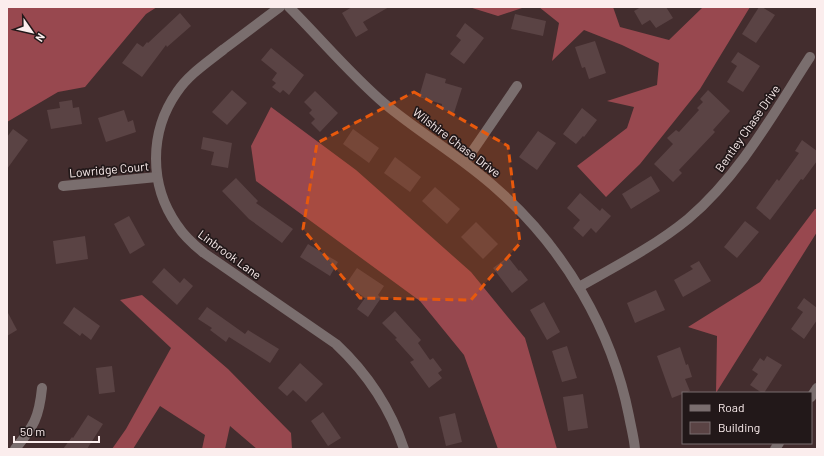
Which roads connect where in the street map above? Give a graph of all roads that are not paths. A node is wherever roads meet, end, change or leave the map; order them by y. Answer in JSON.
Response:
{"nodes":[{"id":1,"x":280,"y":7,"type":"edge"},
{"id":2,"x":289,"y":7,"type":"edge"},
{"id":3,"x":810,"y":57,"type":"dead end"},
{"id":4,"x":517,"y":86,"type":"dead end"},
{"id":5,"x":465,"y":162,"type":"junction"},
{"id":6,"x":157,"y":178,"type":"junction"},
{"id":7,"x":63,"y":186,"type":"dead end"},
{"id":8,"x":580,"y":287,"type":"junction"},
{"id":9,"x":42,"y":388,"type":"dead end"},
{"id":10,"x":15,"y":449,"type":"edge"},
{"id":11,"x":404,"y":449,"type":"edge"},
{"id":12,"x":634,"y":449,"type":"edge"}],
"edges":[{"from":1,"to":6,"type":"street","name":"Linbrook Lane"},
{"from":2,"to":5,"type":"street","name":"Wilshire Chase Drive"},
{"from":3,"to":8,"type":"street","name":"Bentley Chase Drive"},
{"from":4,"to":5,"type":"street"},
{"from":5,"to":8,"type":"street","name":"Wilshire Chase Drive"},
{"from":6,"to":7,"type":"street","name":"Lowridge Court"},
{"from":6,"to":11,"type":"street","name":"Linbrook Lane"},
{"from":8,"to":12,"type":"street","name":"Wilshire Chase Drive"},
{"from":9,"to":10,"type":"street"}]}
